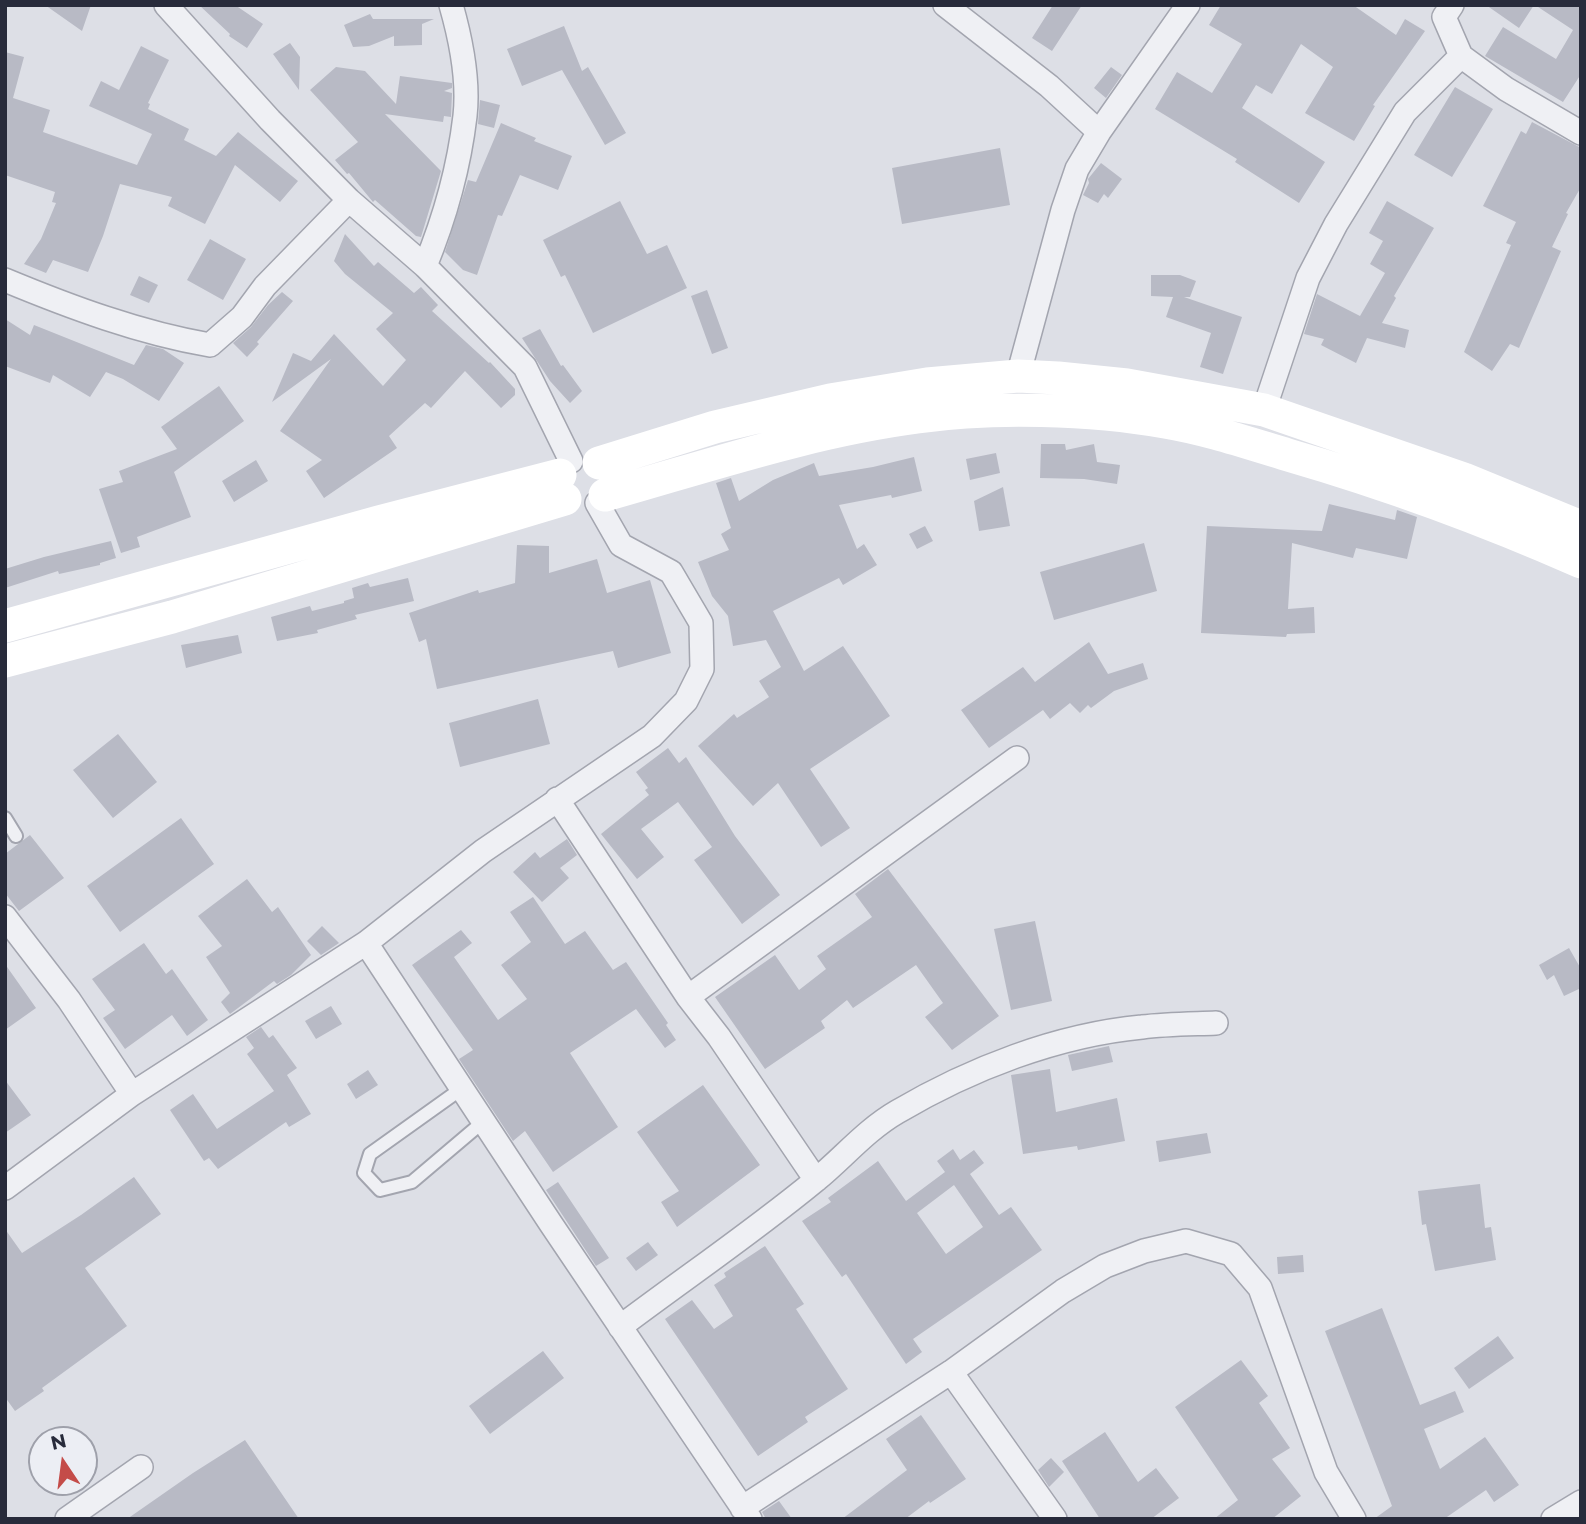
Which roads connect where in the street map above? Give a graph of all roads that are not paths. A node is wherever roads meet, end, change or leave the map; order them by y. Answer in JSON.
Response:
{"nodes":[{"id":1,"x":166,"y":5,"type":"edge"},
{"id":2,"x":451,"y":5,"type":"edge"},
{"id":3,"x":945,"y":5,"type":"edge"},
{"id":4,"x":1188,"y":5,"type":"edge"},
{"id":5,"x":1452,"y":5,"type":"edge"},
{"id":6,"x":1461,"y":56,"type":"junction"},
{"id":7,"x":1099,"y":132,"type":"junction"},
{"id":8,"x":1581,"y":133,"type":"edge"},
{"id":9,"x":349,"y":200,"type":"junction"},
{"id":10,"x":425,"y":266,"type":"junction"},
{"id":11,"x":5,"y":279,"type":"edge"},
{"id":12,"x":1018,"y":376,"type":"junction"},
{"id":13,"x":1264,"y":410,"type":"junction"},
{"id":14,"x":583,"y":482,"type":"junction"},
{"id":15,"x":1581,"y":527,"type":"edge"},
{"id":16,"x":1581,"y":562,"type":"edge"},
{"id":17,"x":5,"y":626,"type":"edge"},
{"id":18,"x":5,"y":661,"type":"edge"},
{"id":19,"x":1017,"y":758,"type":"dead end"},
{"id":20,"x":557,"y":799,"type":"junction"},
{"id":21,"x":5,"y":818,"type":"edge"},
{"id":22,"x":16,"y":836,"type":"dead end"},
{"id":23,"x":5,"y":917,"type":"edge"},
{"id":24,"x":366,"y":943,"type":"junction"},
{"id":25,"x":688,"y":997,"type":"junction"},
{"id":26,"x":1216,"y":1023,"type":"dead end"},
{"id":27,"x":461,"y":1089,"type":"junction"},
{"id":28,"x":132,"y":1094,"type":"junction"},
{"id":29,"x":485,"y":1121,"type":"junction"},
{"id":30,"x":816,"y":1180,"type":"junction"},
{"id":31,"x":5,"y":1188,"type":"edge"},
{"id":32,"x":620,"y":1327,"type":"junction"},
{"id":33,"x":951,"y":1372,"type":"junction"},
{"id":34,"x":141,"y":1467,"type":"dead end"},
{"id":35,"x":1581,"y":1502,"type":"edge"},
{"id":36,"x":746,"y":1514,"type":"edge"},
{"id":37,"x":67,"y":1519,"type":"edge"},
{"id":38,"x":1055,"y":1519,"type":"edge"},
{"id":39,"x":1354,"y":1519,"type":"edge"},
{"id":40,"x":1553,"y":1519,"type":"edge"}],
"edges":[{"from":1,"to":9,"type":"street"},
{"from":2,"to":10,"type":"street"},
{"from":3,"to":7,"type":"street"},
{"from":4,"to":7,"type":"street"},
{"from":5,"to":6,"type":"street"},
{"from":6,"to":8,"type":"street"},
{"from":6,"to":13,"type":"street"},
{"from":7,"to":12,"type":"street"},
{"from":9,"to":10,"type":"street"},
{"from":9,"to":11,"type":"street"},
{"from":10,"to":14,"type":"street"},
{"from":12,"to":13,"type":"main road"},
{"from":12,"to":14,"type":"main road"},
{"from":13,"to":15,"type":"main road"},
{"from":14,"to":16,"type":"main road"},
{"from":14,"to":17,"type":"main road"},
{"from":14,"to":18,"type":"main road"},
{"from":14,"to":20,"type":"street"},
{"from":19,"to":25,"type":"street"},
{"from":20,"to":24,"type":"street"},
{"from":20,"to":25,"type":"street"},
{"from":21,"to":22,"type":"lane"},
{"from":23,"to":28,"type":"street"},
{"from":24,"to":27,"type":"street"},
{"from":24,"to":28,"type":"street"},
{"from":25,"to":30,"type":"street"},
{"from":26,"to":30,"type":"street"},
{"from":27,"to":29,"type":"street"},
{"from":27,"to":29,"type":"lane"},
{"from":28,"to":31,"type":"street"},
{"from":29,"to":32,"type":"street"},
{"from":30,"to":32,"type":"street"},
{"from":32,"to":36,"type":"street"},
{"from":33,"to":36,"type":"street"},
{"from":33,"to":38,"type":"street"},
{"from":33,"to":39,"type":"street"},
{"from":34,"to":37,"type":"street"},
{"from":35,"to":40,"type":"street"}]}
